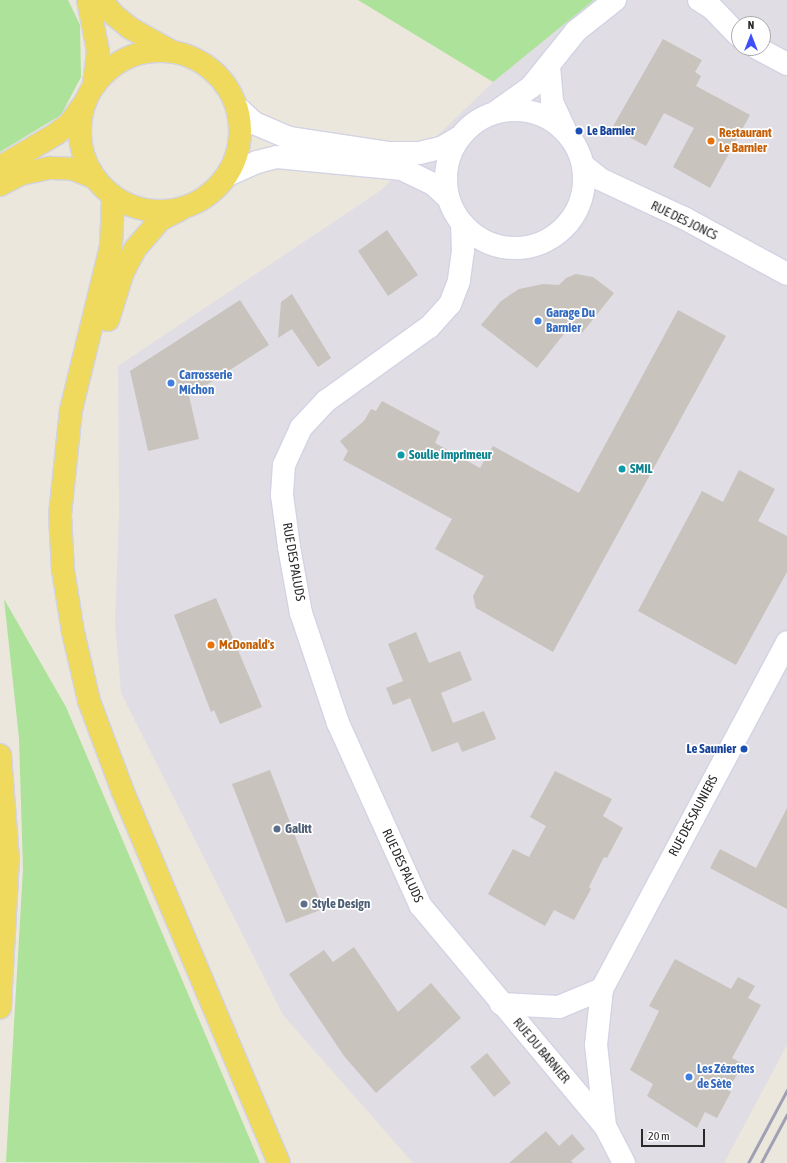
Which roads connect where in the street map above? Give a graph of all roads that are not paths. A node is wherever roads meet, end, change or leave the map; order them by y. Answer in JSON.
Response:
{"nodes":[{"id":1,"x":88,"y":0,"type":"edge"},
{"id":2,"x":101,"y":0,"type":"edge"},
{"id":3,"x":615,"y":0,"type":"edge"},
{"id":4,"x":699,"y":0,"type":"edge"},
{"id":5,"x":731,"y":28,"type":"edge"},
{"id":6,"x":174,"y":52,"type":"junction"},
{"id":7,"x":771,"y":55,"type":"edge"},
{"id":8,"x":787,"y":64,"type":"edge"},
{"id":9,"x":549,"y":66,"type":"junction"},
{"id":10,"x":89,"y":95,"type":"junction"},
{"id":11,"x":237,"y":107,"type":"junction"},
{"id":12,"x":494,"y":113,"type":"junction"},
{"id":13,"x":566,"y":131,"type":"junction"},
{"id":14,"x":460,"y":137,"type":"junction"},
{"id":15,"x":583,"y":165,"type":"junction"},
{"id":16,"x":0,"y":167,"type":"edge"},
{"id":17,"x":228,"y":175,"type":"junction"},
{"id":18,"x":93,"y":177,"type":"junction"},
{"id":19,"x":0,"y":185,"type":"edge"},
{"id":20,"x":113,"y":197,"type":"junction"},
{"id":21,"x":448,"y":198,"type":"junction"},
{"id":22,"x":183,"y":208,"type":"junction"},
{"id":23,"x":462,"y":223,"type":"junction"},
{"id":24,"x":787,"y":274,"type":"edge"},
{"id":25,"x":66,"y":460,"type":"junction"},
{"id":26,"x":787,"y":642,"type":"edge"},
{"id":27,"x":0,"y":755,"type":"edge"},
{"id":28,"x":450,"y":944,"type":"joint"},
{"id":29,"x":602,"y":989,"type":"junction"},
{"id":30,"x":501,"y":1004,"type":"junction"},
{"id":31,"x":0,"y":1008,"type":"edge"},
{"id":32,"x":605,"y":1126,"type":"junction"},
{"id":33,"x":278,"y":1163,"type":"edge"},
{"id":34,"x":624,"y":1163,"type":"edge"}],
"edges":[{"from":1,"to":10,"type":"main road"},
{"from":2,"to":6,"type":"main road"},
{"from":3,"to":9,"type":"street"},
{"from":4,"to":5,"type":"street"},
{"from":6,"to":10,"type":"main road"},
{"from":6,"to":11,"type":"main road"},
{"from":7,"to":8,"type":"street"},
{"from":9,"to":12,"type":"street"},
{"from":9,"to":13,"type":"street"},
{"from":10,"to":16,"type":"main road"},
{"from":10,"to":18,"type":"main road"},
{"from":11,"to":14,"type":"street"},
{"from":11,"to":17,"type":"main road"},
{"from":12,"to":13,"type":"street"},
{"from":12,"to":14,"type":"street"},
{"from":13,"to":15,"type":"street"},
{"from":14,"to":21,"type":"street"},
{"from":15,"to":23,"type":"street"},
{"from":15,"to":24,"type":"street","name":"RUE DES JONCS"},
{"from":17,"to":21,"type":"street"},
{"from":17,"to":22,"type":"main road"},
{"from":18,"to":19,"type":"main road"},
{"from":18,"to":20,"type":"main road"},
{"from":20,"to":22,"type":"main road"},
{"from":20,"to":25,"type":"main road"},
{"from":21,"to":23,"type":"street"},
{"from":22,"to":25,"type":"main road"},
{"from":23,"to":28,"type":"street","name":"RUE DES PALUDS"},
{"from":25,"to":33,"type":"main road"},
{"from":26,"to":29,"type":"street","name":"RUE DES SAUNIERS"},
{"from":27,"to":31,"type":"main road"},
{"from":28,"to":30,"type":"street","name":"RUE DU BARNIER"},
{"from":29,"to":30,"type":"street"},
{"from":29,"to":32,"type":"street","name":"RUE DES SAUNIERS"},
{"from":30,"to":32,"type":"street","name":"RUE DU BARNIER"},
{"from":32,"to":34,"type":"street","name":"RUE DU BARNIER"}]}
